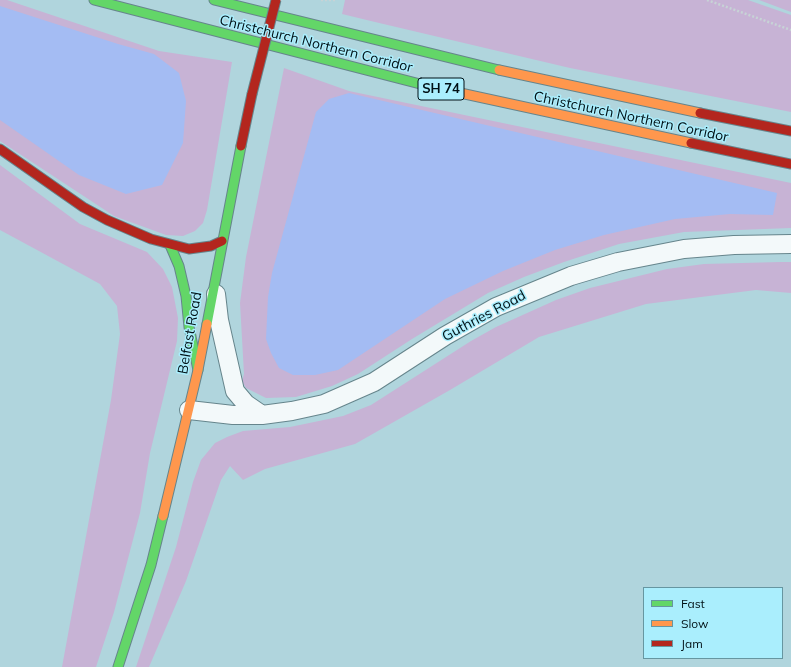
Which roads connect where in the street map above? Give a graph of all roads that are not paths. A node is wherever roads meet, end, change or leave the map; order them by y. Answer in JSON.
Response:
{"nodes":[{"id":1,"x":94,"y":0,"type":"edge"},
{"id":2,"x":214,"y":0,"type":"edge"},
{"id":3,"x":276,"y":0,"type":"edge"},
{"id":4,"x":791,"y":131,"type":"edge"},
{"id":5,"x":0,"y":149,"type":"edge"},
{"id":6,"x":791,"y":164,"type":"edge"},
{"id":7,"x":222,"y":241,"type":"junction"},
{"id":8,"x":791,"y":244,"type":"edge"},
{"id":9,"x":170,"y":245,"type":"junction"},
{"id":10,"x":215,"y":277,"type":"junction"},
{"id":11,"x":198,"y":370,"type":"junction"},
{"id":12,"x":190,"y":410,"type":"junction"},
{"id":13,"x":262,"y":415,"type":"junction"},
{"id":14,"x":118,"y":667,"type":"edge"}],
"edges":[{"from":1,"to":6,"type":"main road","name":"Christchurch Northern Corridor","number":"SH 74"},
{"from":2,"to":4,"type":"main road","name":"Christchurch Northern Corridor","number":"SH 74"},
{"from":3,"to":7,"type":"main road","name":"Belfast Road","bridge":true},
{"from":5,"to":9,"type":"main road"},
{"from":7,"to":9,"type":"main road"},
{"from":7,"to":10,"type":"main road","name":"Belfast Road"},
{"from":8,"to":13,"type":"street","name":"Guthries Road"},
{"from":9,"to":11,"type":"main road"},
{"from":10,"to":11,"type":"main road","name":"Belfast Road"},
{"from":10,"to":13,"type":"street"},
{"from":11,"to":12,"type":"main road","name":"Belfast Road"},
{"from":12,"to":13,"type":"street","name":"Guthries Road"},
{"from":12,"to":14,"type":"main road","name":"Belfast Road"}]}
